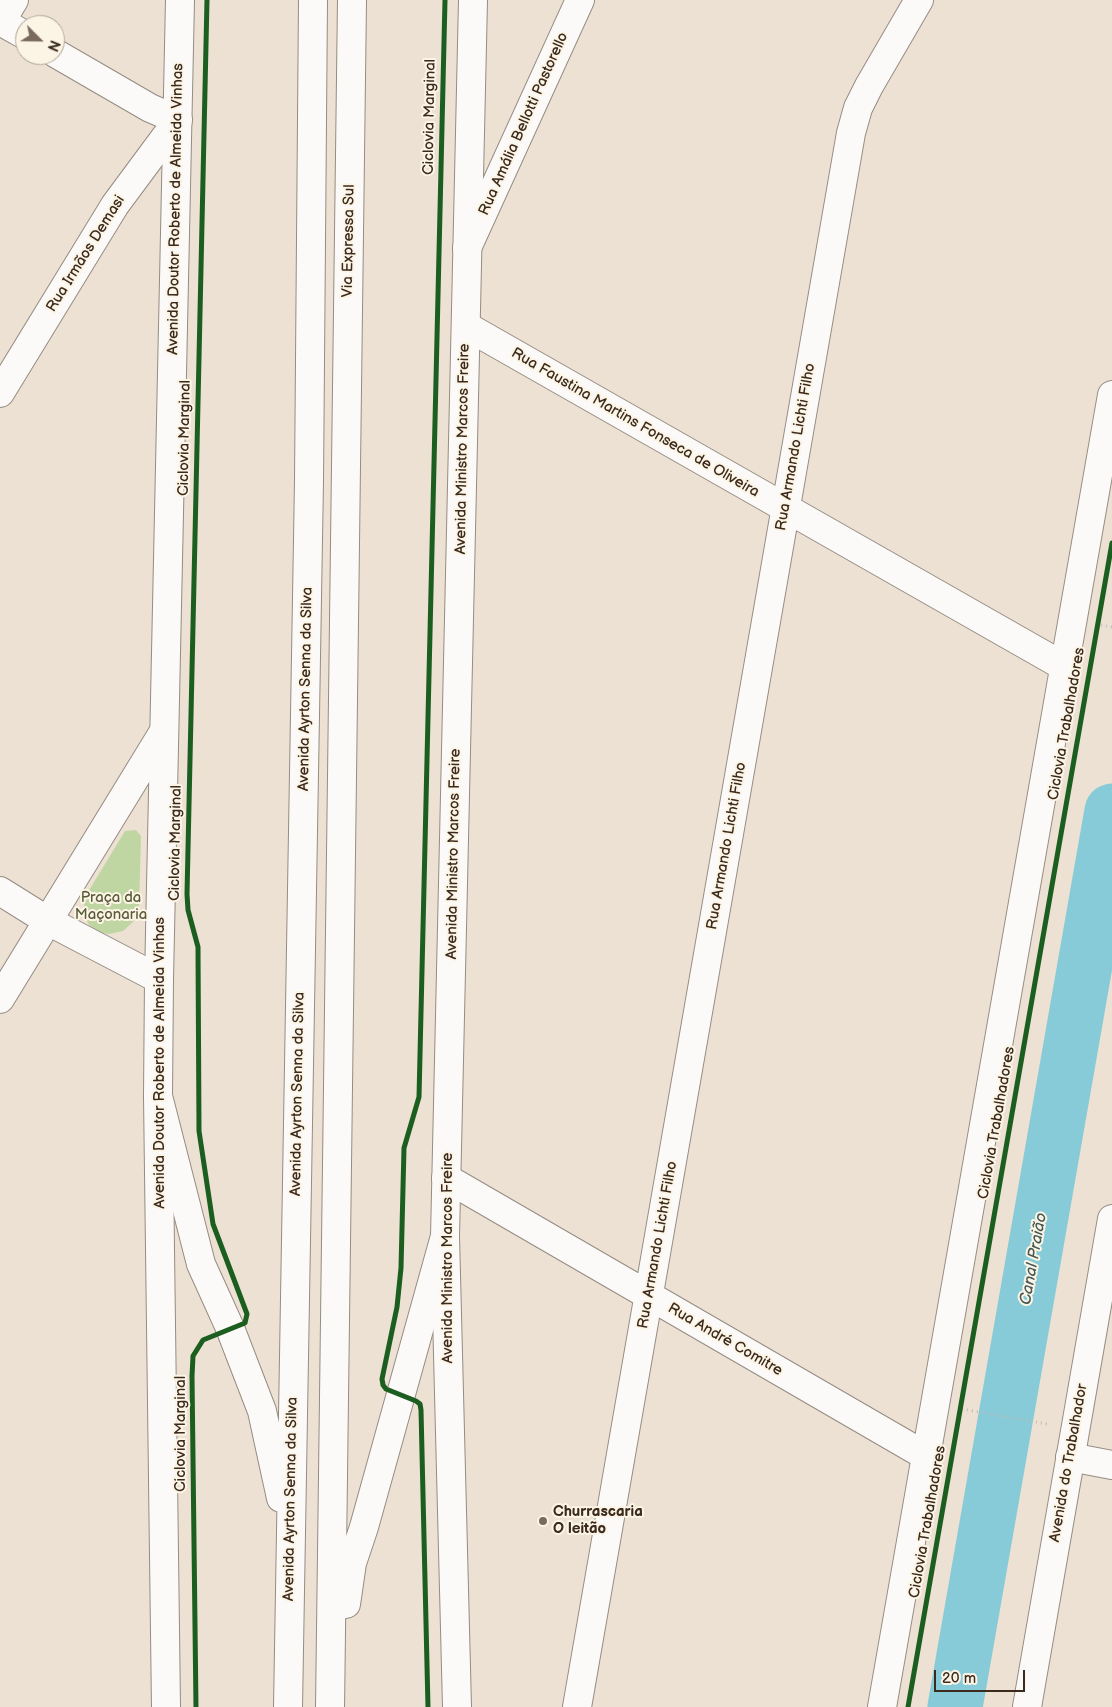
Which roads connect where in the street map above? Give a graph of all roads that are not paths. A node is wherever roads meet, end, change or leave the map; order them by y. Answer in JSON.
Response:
{"nodes":[{"id":1,"x":180,"y":0,"type":"edge"},
{"id":2,"x":313,"y":0,"type":"edge"},
{"id":3,"x":352,"y":0,"type":"edge"},
{"id":4,"x":473,"y":0,"type":"edge"},
{"id":5,"x":580,"y":0,"type":"edge"},
{"id":6,"x":919,"y":0,"type":"edge"},
{"id":7,"x":4,"y":16,"type":"edge"},
{"id":8,"x":15,"y":26,"type":"edge"},
{"id":9,"x":65,"y":59,"type":"edge"},
{"id":10,"x":178,"y":120,"type":"junction"},
{"id":11,"x":468,"y":248,"type":"junction"},
{"id":12,"x":466,"y":326,"type":"junction"},
{"id":13,"x":0,"y":393,"type":"edge"},
{"id":14,"x":1112,"y":395,"type":"edge"},
{"id":15,"x":786,"y":509,"type":"junction"},
{"id":16,"x":1065,"y":667,"type":"junction"},
{"id":17,"x":164,"y":731,"type":"junction"},
{"id":18,"x":0,"y":891,"type":"edge"},
{"id":19,"x":48,"y":921,"type":"junction"},
{"id":20,"x":159,"y":978,"type":"junction"},
{"id":21,"x":0,"y":999,"type":"edge"},
{"id":22,"x":158,"y":1096,"type":"junction"},
{"id":23,"x":446,"y":1178,"type":"junction"},
{"id":24,"x":1112,"y":1219,"type":"edge"},
{"id":25,"x":445,"y":1236,"type":"junction"},
{"id":26,"x":649,"y":1297,"type":"junction"},
{"id":27,"x":926,"y":1456,"type":"junction"},
{"id":28,"x":1070,"y":1457,"type":"junction"},
{"id":29,"x":1112,"y":1465,"type":"edge"},
{"id":30,"x":290,"y":1539,"type":"junction"},
{"id":31,"x":166,"y":1707,"type":"edge"},
{"id":32,"x":288,"y":1707,"type":"edge"},
{"id":33,"x":330,"y":1707,"type":"edge"},
{"id":34,"x":458,"y":1707,"type":"edge"},
{"id":35,"x":577,"y":1707,"type":"edge"},
{"id":36,"x":882,"y":1707,"type":"edge"},
{"id":37,"x":1027,"y":1707,"type":"edge"}],
"edges":[{"from":1,"to":10,"type":"main road","name":"Avenida Doutor Roberto de Almeida Vinhas"},
{"from":2,"to":30,"type":"main road","name":"Avenida Ayrton Senna da Silva"},
{"from":3,"to":33,"type":"main road","name":"Via Expressa Sul"},
{"from":4,"to":11,"type":"main road","name":"Avenida Ministro Marcos Freire"},
{"from":5,"to":11,"type":"main road","name":"Rua Amália Bellotti Pastorello"},
{"from":6,"to":15,"type":"main road","name":"Rua Armando Lichti Filho"},
{"from":7,"to":8,"type":"main road"},
{"from":9,"to":10,"type":"main road"},
{"from":10,"to":13,"type":"main road","name":"Rua Irmãos Demasi"},
{"from":10,"to":17,"type":"main road","name":"Avenida Doutor Roberto de Almeida Vinhas"},
{"from":11,"to":12,"type":"main road","name":"Avenida Ministro Marcos Freire"},
{"from":12,"to":15,"type":"main road","name":"Rua Faustina Martins Fonseca de Oliveira"},
{"from":12,"to":23,"type":"main road","name":"Avenida Ministro Marcos Freire"},
{"from":14,"to":16,"type":"main road"},
{"from":15,"to":16,"type":"main road","name":"Rua Faustina Martins Fonseca de Oliveira"},
{"from":15,"to":26,"type":"main road","name":"Rua Armando Lichti Filho"},
{"from":16,"to":27,"type":"main road"},
{"from":17,"to":19,"type":"main road"},
{"from":17,"to":20,"type":"main road","name":"Avenida Doutor Roberto de Almeida Vinhas"},
{"from":18,"to":19,"type":"main road"},
{"from":19,"to":20,"type":"main road"},
{"from":19,"to":21,"type":"main road"},
{"from":20,"to":22,"type":"main road","name":"Avenida Doutor Roberto de Almeida Vinhas"},
{"from":22,"to":30,"type":"main road"},
{"from":22,"to":31,"type":"main road","name":"Avenida Doutor Roberto de Almeida Vinhas"},
{"from":23,"to":25,"type":"main road","name":"Avenida Ministro Marcos Freire"},
{"from":23,"to":26,"type":"main road","name":"Rua André Comitre"},
{"from":24,"to":28,"type":"main road","name":"Avenida do Trabalhador"},
{"from":25,"to":33,"type":"main road"},
{"from":25,"to":34,"type":"main road","name":"Avenida Ministro Marcos Freire"},
{"from":26,"to":27,"type":"main road","name":"Rua André Comitre"},
{"from":26,"to":35,"type":"main road","name":"Rua Armando Lichti Filho"},
{"from":27,"to":36,"type":"main road"},
{"from":28,"to":29,"type":"main road"},
{"from":28,"to":37,"type":"main road","name":"Avenida do Trabalhador"},
{"from":30,"to":32,"type":"main road","name":"Avenida Ayrton Senna da Silva"}]}
